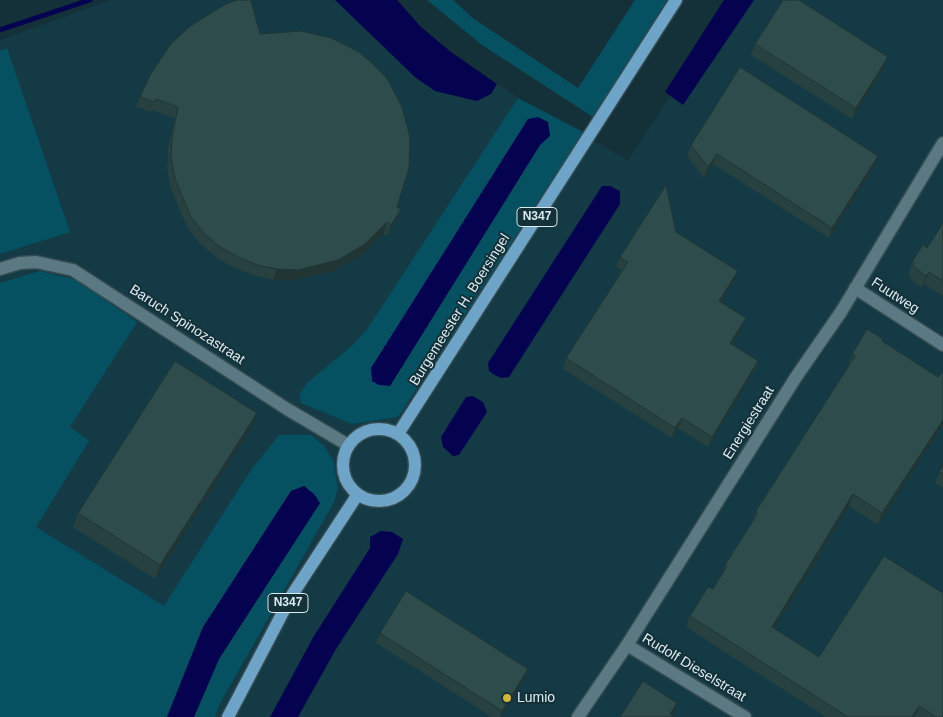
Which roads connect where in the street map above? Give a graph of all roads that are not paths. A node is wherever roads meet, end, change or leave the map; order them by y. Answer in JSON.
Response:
{"nodes":[{"id":1,"x":676,"y":0,"type":"edge"},
{"id":2,"x":943,"y":143,"type":"edge"},
{"id":3,"x":0,"y":269,"type":"edge"},
{"id":4,"x":855,"y":288,"type":"junction"},
{"id":5,"x":943,"y":344,"type":"edge"},
{"id":6,"x":398,"y":434,"type":"junction"},
{"id":7,"x":348,"y":445,"type":"junction"},
{"id":8,"x":358,"y":494,"type":"junction"},
{"id":9,"x":627,"y":645,"type":"junction"},
{"id":10,"x":228,"y":717,"type":"edge"},
{"id":11,"x":578,"y":717,"type":"edge"},
{"id":12,"x":745,"y":717,"type":"edge"}],
"edges":[{"from":1,"to":6,"type":"main road","name":"Burgemeester H. Boersingel","number":"N347"},
{"from":2,"to":4,"type":"street","name":"Energiestraat"},
{"from":3,"to":7,"type":"street","name":"Baruch Spinozastraat"},
{"from":4,"to":5,"type":"street","name":"Fuutweg"},
{"from":4,"to":9,"type":"street","name":"Energiestraat"},
{"from":6,"to":7,"type":"main road"},
{"from":6,"to":8,"type":"main road"},
{"from":7,"to":8,"type":"main road"},
{"from":8,"to":10,"type":"main road","number":"N347"},
{"from":9,"to":11,"type":"street","name":"Energiestraat"},
{"from":9,"to":12,"type":"street","name":"Rudolf Dieselstraat"}]}
